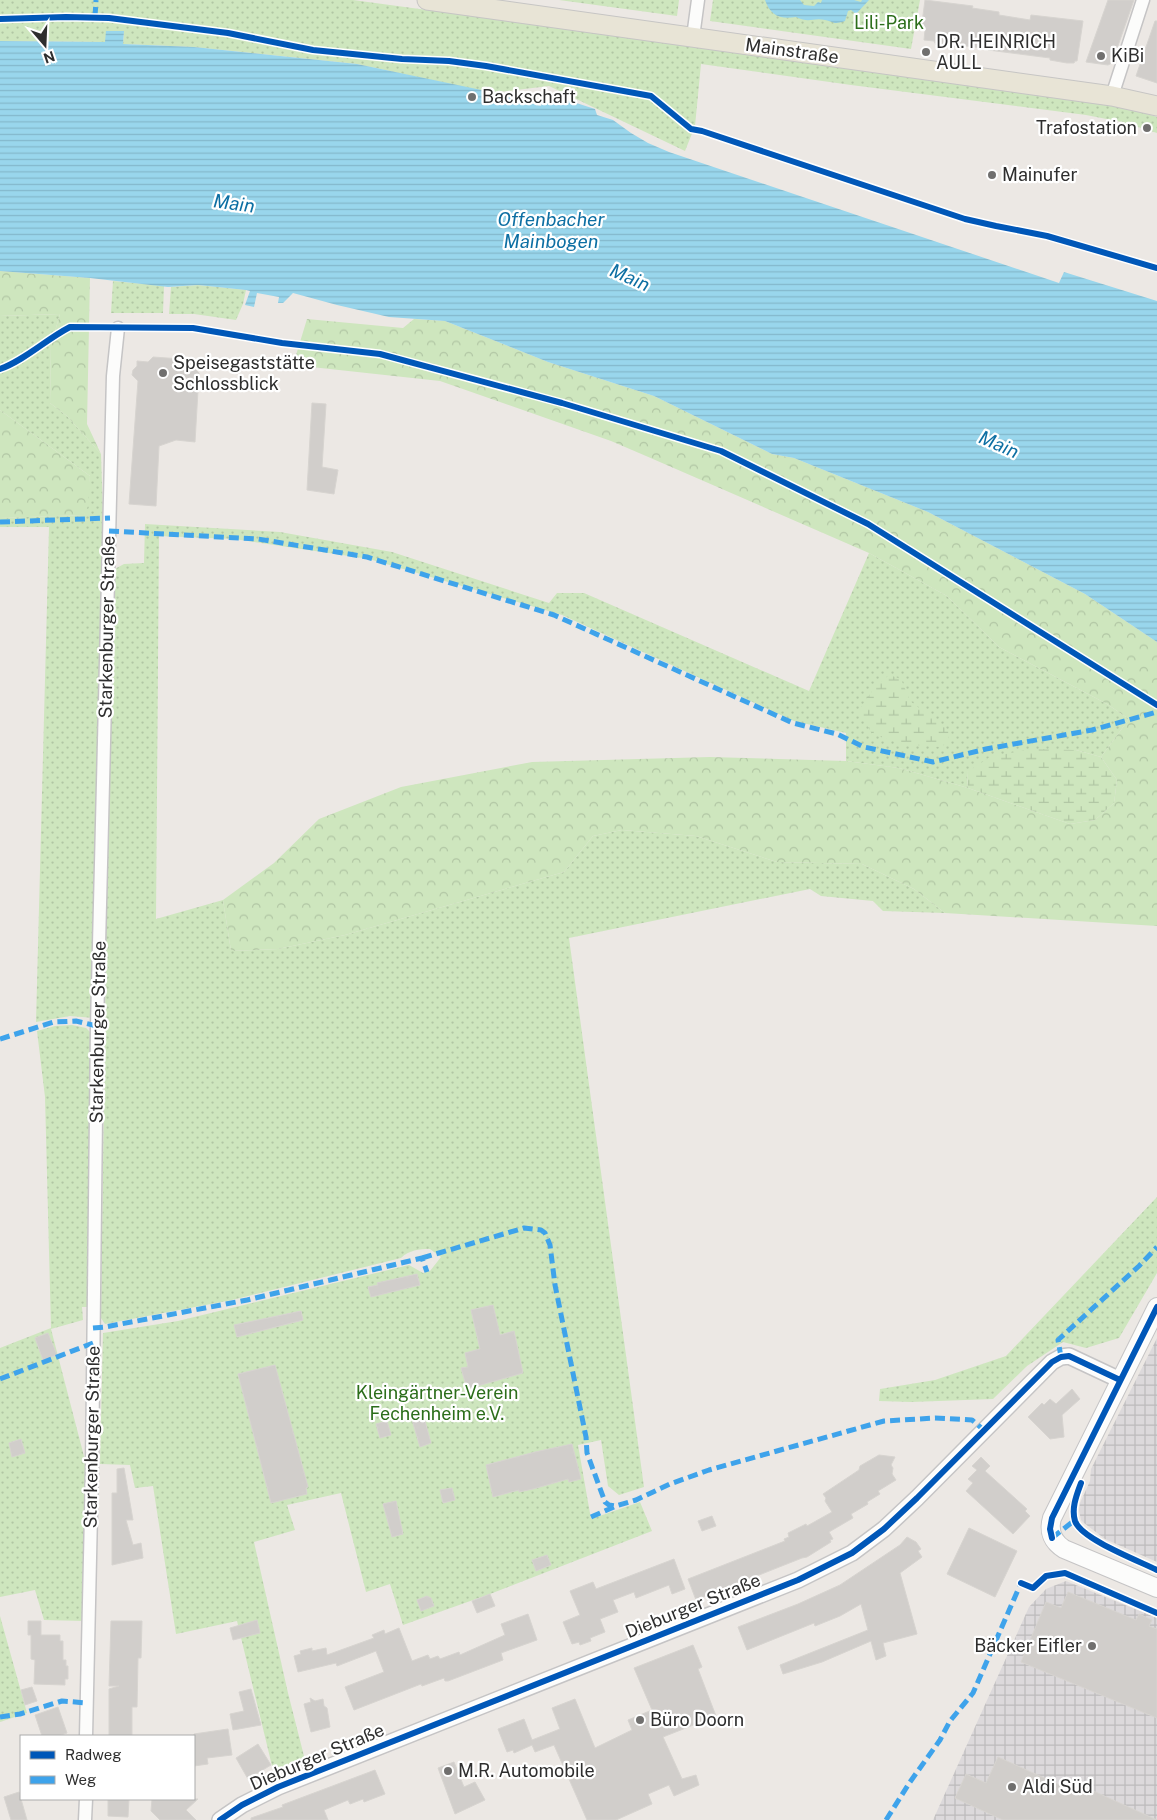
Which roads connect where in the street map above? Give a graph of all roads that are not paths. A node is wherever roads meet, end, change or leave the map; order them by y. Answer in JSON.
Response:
{"nodes":[{"id":1,"x":427,"y":0,"type":"edge"},
{"id":2,"x":698,"y":0,"type":"edge"},
{"id":3,"x":1143,"y":0,"type":"edge"},
{"id":4,"x":693,"y":37,"type":"junction"},
{"id":5,"x":1112,"y":96,"type":"junction"},
{"id":6,"x":1157,"y":106,"type":"edge"},
{"id":7,"x":118,"y":328,"type":"dead end"},
{"id":8,"x":1157,"y":1307,"type":"edge"},
{"id":9,"x":1120,"y":1380,"type":"junction"},
{"id":10,"x":1157,"y":1588,"type":"edge"},
{"id":11,"x":86,"y":1735,"type":"edge"},
{"id":12,"x":86,"y":1800,"type":"edge"},
{"id":13,"x":85,"y":1820,"type":"edge"},
{"id":14,"x":220,"y":1820,"type":"edge"}],
"edges":[{"from":1,"to":4,"type":"main road","name":"Mainstraße"},
{"from":2,"to":4,"type":"street"},
{"from":3,"to":5,"type":"street"},
{"from":4,"to":5,"type":"main road","name":"Mainstraße"},
{"from":5,"to":6,"type":"main road","name":"Mainstraße"},
{"from":7,"to":11,"type":"street","name":"Starkenburger Straße"},
{"from":8,"to":9,"type":"main road"},
{"from":9,"to":10,"type":"main road"},
{"from":9,"to":14,"type":"street","name":"Dieburger Straße"},
{"from":12,"to":13,"type":"street"}]}
